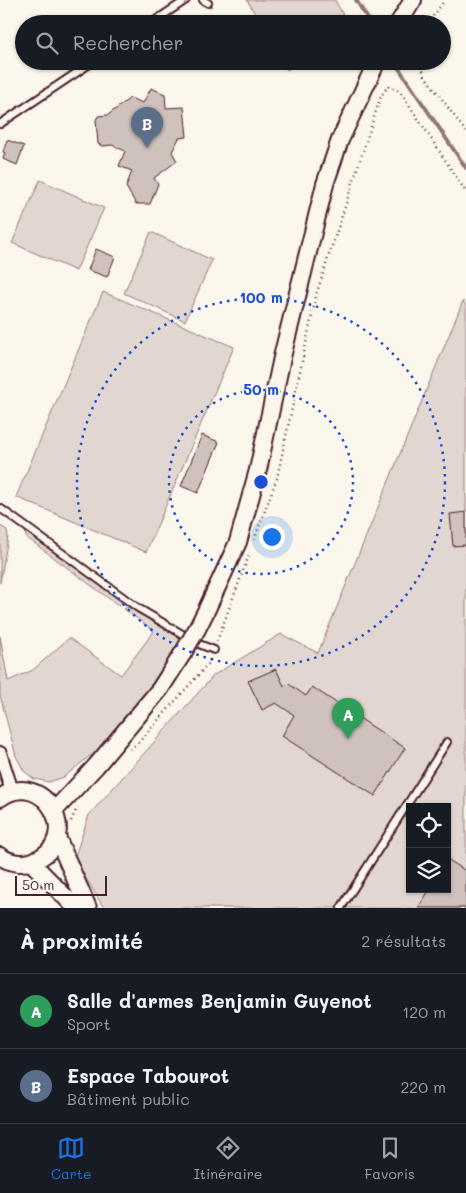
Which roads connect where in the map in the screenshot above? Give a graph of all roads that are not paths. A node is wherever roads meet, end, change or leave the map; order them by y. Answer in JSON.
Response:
{"nodes":[{"id":1,"x":186,"y":0,"type":"edge"},
{"id":2,"x":413,"y":0,"type":"edge"},
{"id":3,"x":164,"y":15,"type":"edge"},
{"id":4,"x":404,"y":15,"type":"edge"},
{"id":5,"x":81,"y":70,"type":"edge"},
{"id":6,"x":373,"y":70,"type":"edge"},
{"id":7,"x":0,"y":124,"type":"edge"},
{"id":8,"x":0,"y":508,"type":"edge"},
{"id":9,"x":193,"y":636,"type":"junction"},
{"id":10,"x":214,"y":650,"type":"dead end"},
{"id":11,"x":447,"y":742,"type":"dead end"},
{"id":12,"x":0,"y":753,"type":"edge"},
{"id":13,"x":6,"y":795,"type":"edge"},
{"id":14,"x":54,"y":810,"type":"junction"},
{"id":15,"x":57,"y":837,"type":"junction"},
{"id":16,"x":0,"y":856,"type":"edge"},
{"id":17,"x":31,"y":862,"type":"junction"},
{"id":18,"x":76,"y":908,"type":"edge"},
{"id":19,"x":88,"y":908,"type":"edge"},
{"id":20,"x":341,"y":908,"type":"edge"}],
"edges":[{"from":1,"to":3,"type":"lane"},
{"from":2,"to":4,"type":"street"},
{"from":5,"to":7,"type":"lane"},
{"from":6,"to":9,"type":"street"},
{"from":8,"to":9,"type":"lane"},
{"from":9,"to":10,"type":"lane"},
{"from":9,"to":14,"type":"street","bridge":true},
{"from":11,"to":20,"type":"lane"},
{"from":12,"to":13,"type":"street"},
{"from":13,"to":14,"type":"street"},
{"from":14,"to":15,"type":"street"},
{"from":15,"to":17,"type":"street"},
{"from":15,"to":19,"type":"street"},
{"from":16,"to":17,"type":"street"},
{"from":17,"to":18,"type":"street"}]}
